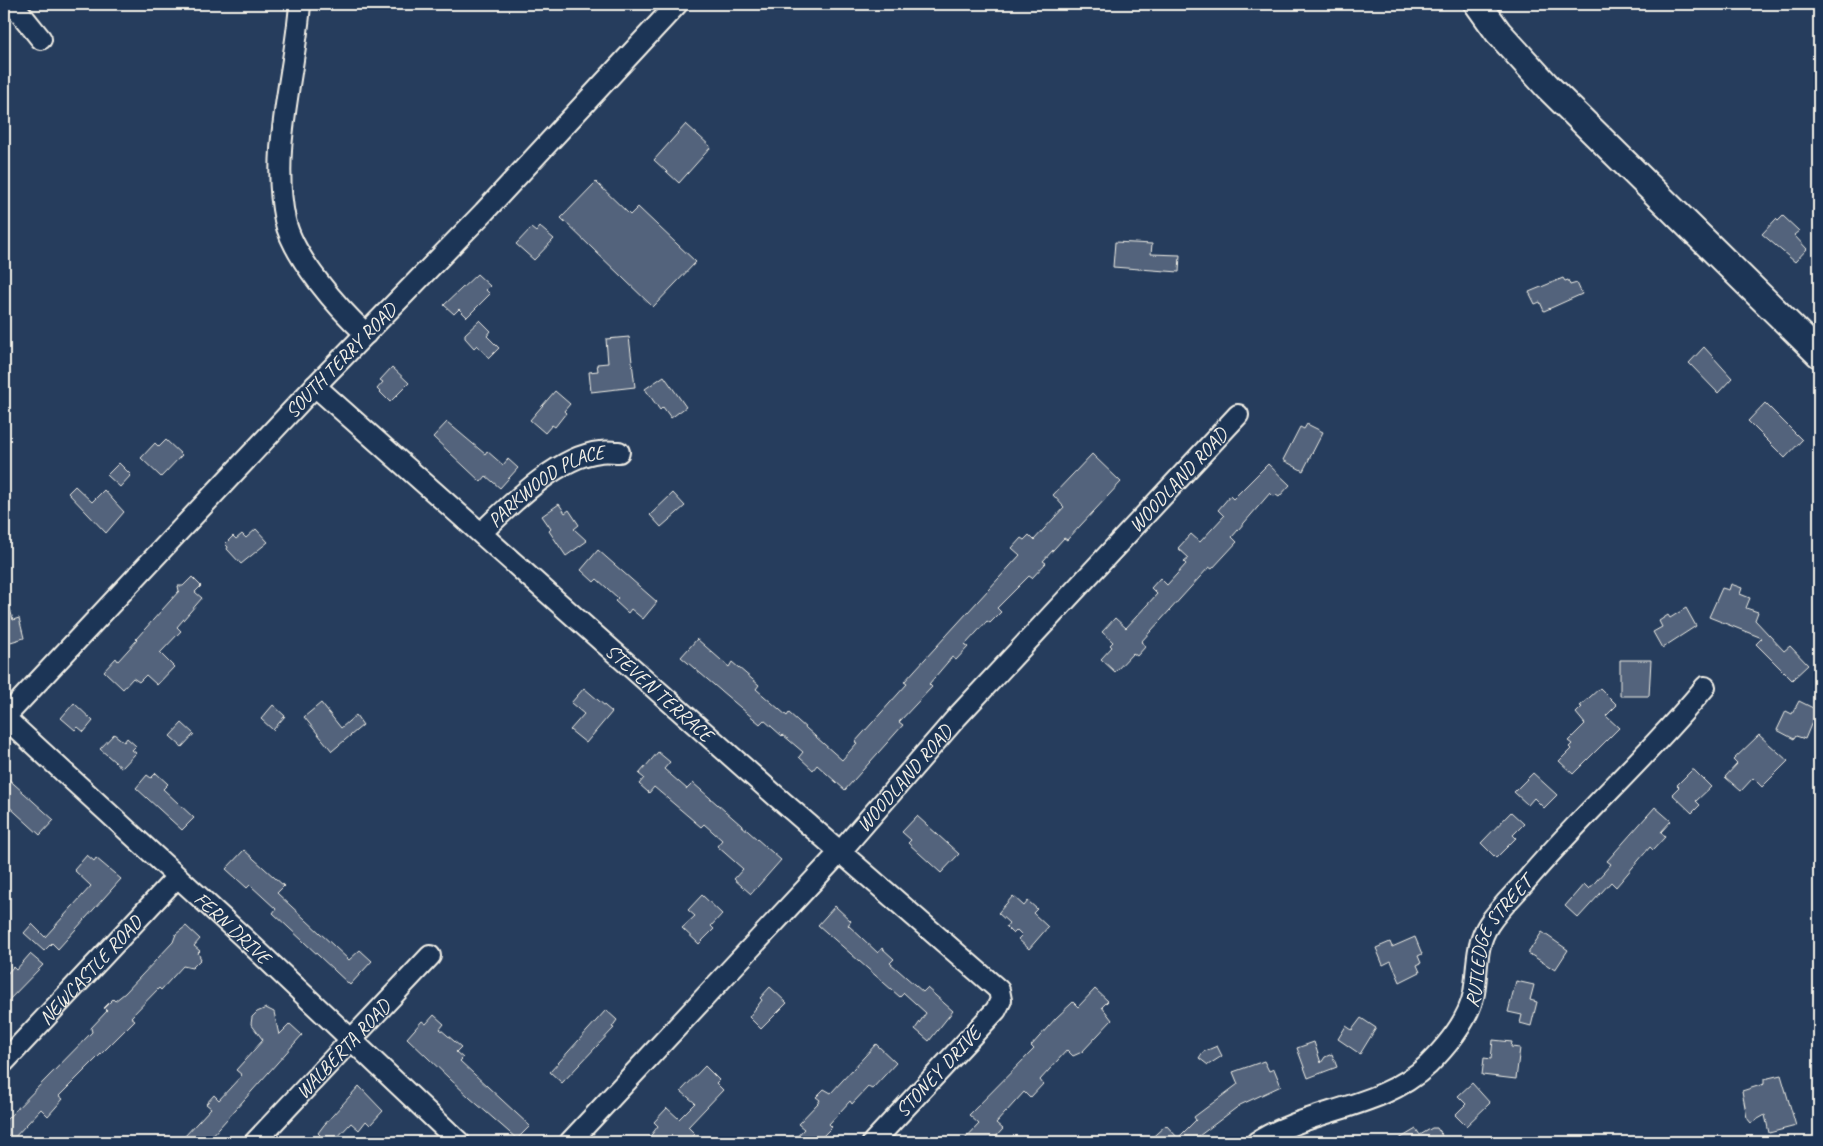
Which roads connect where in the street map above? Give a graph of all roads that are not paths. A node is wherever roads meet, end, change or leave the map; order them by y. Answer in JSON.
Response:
{"nodes":[{"id":1,"x":13,"y":4,"type":"edge"},
{"id":2,"x":300,"y":4,"type":"edge"},
{"id":3,"x":677,"y":4,"type":"edge"},
{"id":4,"x":1478,"y":4,"type":"edge"},
{"id":5,"x":40,"y":39,"type":"dead end"},
{"id":6,"x":366,"y":334,"type":"junction"},
{"id":7,"x":1819,"y":354,"type":"edge"},
{"id":8,"x":315,"y":386,"type":"junction"},
{"id":9,"x":1238,"y":414,"type":"dead end"},
{"id":10,"x":619,"y":452,"type":"dead end"},
{"id":11,"x":481,"y":533,"type":"junction"},
{"id":12,"x":1705,"y":687,"type":"dead end"},
{"id":13,"x":4,"y":718,"type":"edge"},
{"id":14,"x":841,"y":851,"type":"junction"},
{"id":15,"x":177,"y":877,"type":"junction"},
{"id":16,"x":430,"y":956,"type":"dead end"},
{"id":17,"x":1001,"y":1000,"type":"joint"},
{"id":18,"x":351,"y":1040,"type":"junction"},
{"id":19,"x":4,"y":1062,"type":"edge"},
{"id":20,"x":255,"y":1142,"type":"edge"},
{"id":21,"x":459,"y":1142,"type":"edge"},
{"id":22,"x":570,"y":1142,"type":"edge"},
{"id":23,"x":873,"y":1142,"type":"edge"},
{"id":24,"x":1257,"y":1142,"type":"edge"}],
"edges":[{"from":1,"to":5,"type":"street"},
{"from":2,"to":6,"type":"street"},
{"from":3,"to":6,"type":"street","name":"SOUTH TERRY ROAD"},
{"from":4,"to":7,"type":"main road"},
{"from":6,"to":8,"type":"street","name":"SOUTH TERRY ROAD"},
{"from":8,"to":11,"type":"street","name":"STEVEN TERRACE"},
{"from":8,"to":13,"type":"street","name":"SOUTH TERRY ROAD"},
{"from":9,"to":14,"type":"street","name":"WOODLAND ROAD"},
{"from":10,"to":11,"type":"street","name":"PARKWOOD PLACE"},
{"from":11,"to":14,"type":"street","name":"STEVEN TERRACE"},
{"from":12,"to":24,"type":"street","name":"RUTLEDGE STREET"},
{"from":13,"to":15,"type":"street","name":"FERN DRIVE"},
{"from":14,"to":17,"type":"street","name":"STEVEN TERRACE"},
{"from":14,"to":22,"type":"street","name":"WOODLAND ROAD"},
{"from":15,"to":18,"type":"street","name":"FERN DRIVE"},
{"from":15,"to":19,"type":"street","name":"NEWCASTLE ROAD"},
{"from":16,"to":18,"type":"street","name":"WALBERTA ROAD"},
{"from":17,"to":23,"type":"street","name":"STONEY DRIVE"},
{"from":18,"to":20,"type":"street","name":"WALBERTA ROAD"},
{"from":18,"to":21,"type":"street","name":"FERN DRIVE"}]}
